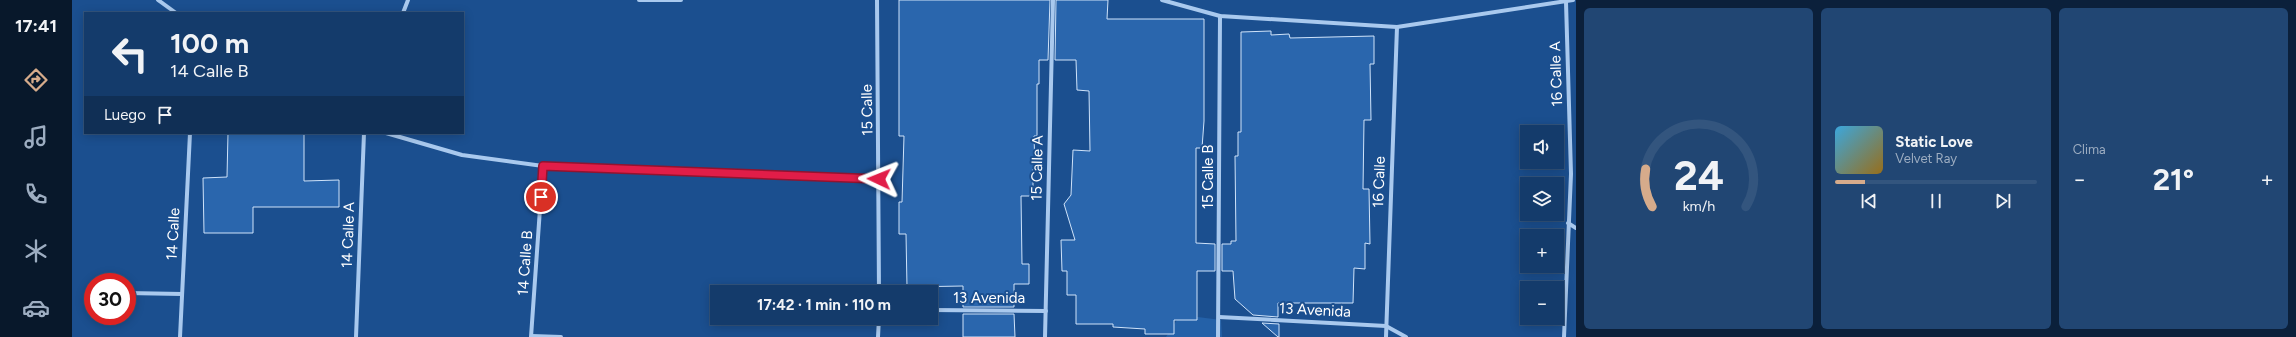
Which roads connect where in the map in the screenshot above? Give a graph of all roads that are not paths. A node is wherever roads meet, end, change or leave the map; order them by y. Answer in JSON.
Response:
{"nodes":[{"id":1,"x":158,"y":0,"type":"edge"},
{"id":2,"x":408,"y":0,"type":"edge"},
{"id":3,"x":640,"y":0,"type":"edge"},
{"id":4,"x":681,"y":0,"type":"edge"},
{"id":5,"x":877,"y":0,"type":"edge"},
{"id":6,"x":1053,"y":0,"type":"edge"},
{"id":7,"x":1162,"y":0,"type":"edge"},
{"id":8,"x":1573,"y":0,"type":"edge"},
{"id":9,"x":1566,"y":2,"type":"junction"},
{"id":10,"x":175,"y":12,"type":"edge"},
{"id":11,"x":403,"y":12,"type":"edge"},
{"id":12,"x":1220,"y":16,"type":"junction"},
{"id":13,"x":1397,"y":27,"type":"junction"},
{"id":14,"x":190,"y":134,"type":"edge"},
{"id":15,"x":364,"y":134,"type":"edge"},
{"id":16,"x":389,"y":134,"type":"edge"},
{"id":17,"x":543,"y":166,"type":"junction"},
{"id":18,"x":1574,"y":173,"type":"edge"},
{"id":19,"x":879,"y":179,"type":"junction"},
{"id":20,"x":1568,"y":224,"type":"junction"},
{"id":21,"x":1576,"y":228,"type":"edge"},
{"id":22,"x":879,"y":285,"type":"edge"},
{"id":23,"x":136,"y":293,"type":"edge"},
{"id":24,"x":182,"y":294,"type":"junction"},
{"id":25,"x":938,"y":310,"type":"edge"},
{"id":26,"x":1046,"y":311,"type":"junction"},
{"id":27,"x":1219,"y":317,"type":"junction"},
{"id":28,"x":879,"y":325,"type":"edge"},
{"id":29,"x":1386,"y":326,"type":"junction"},
{"id":30,"x":531,"y":336,"type":"edge"},
{"id":31,"x":180,"y":337,"type":"edge"},
{"id":32,"x":356,"y":337,"type":"edge"},
{"id":33,"x":561,"y":337,"type":"edge"},
{"id":34,"x":878,"y":337,"type":"edge"},
{"id":35,"x":1045,"y":337,"type":"edge"},
{"id":36,"x":1218,"y":337,"type":"edge"},
{"id":37,"x":1386,"y":337,"type":"edge"},
{"id":38,"x":1406,"y":337,"type":"edge"},
{"id":39,"x":1564,"y":337,"type":"edge"}],
"edges":[{"from":1,"to":10,"type":"street"},
{"from":2,"to":11,"type":"street"},
{"from":3,"to":4,"type":"street"},
{"from":5,"to":19,"type":"street","name":"15 Calle"},
{"from":6,"to":26,"type":"street","name":"15 Calle A"},
{"from":7,"to":12,"type":"street"},
{"from":8,"to":9,"type":"street"},
{"from":9,"to":13,"type":"street"},
{"from":9,"to":18,"type":"street","name":"16 Calle A"},
{"from":12,"to":13,"type":"street"},
{"from":12,"to":27,"type":"street","name":"15 Calle B"},
{"from":13,"to":29,"type":"street","name":"16 Calle"},
{"from":14,"to":24,"type":"street","name":"14 Calle"},
{"from":15,"to":32,"type":"street","name":"14 Calle A"},
{"from":16,"to":17,"type":"street"},
{"from":17,"to":19,"type":"street"},
{"from":17,"to":30,"type":"street","name":"14 Calle B"},
{"from":18,"to":20,"type":"street","name":"16 Calle A"},
{"from":19,"to":22,"type":"street","name":"15 Calle"},
{"from":20,"to":21,"type":"street"},
{"from":20,"to":39,"type":"street","name":"16 Calle A"},
{"from":23,"to":24,"type":"street"},
{"from":24,"to":31,"type":"street","name":"14 Calle"},
{"from":25,"to":26,"type":"street","name":"13 Avenida"},
{"from":26,"to":35,"type":"street","name":"15 Calle A"},
{"from":27,"to":29,"type":"street","name":"13 Avenida"},
{"from":27,"to":36,"type":"street","name":"15 Calle B"},
{"from":28,"to":34,"type":"street"},
{"from":29,"to":37,"type":"street","name":"16 Calle"},
{"from":29,"to":38,"type":"street","name":"13 Avenida"},
{"from":30,"to":33,"type":"street"}]}
